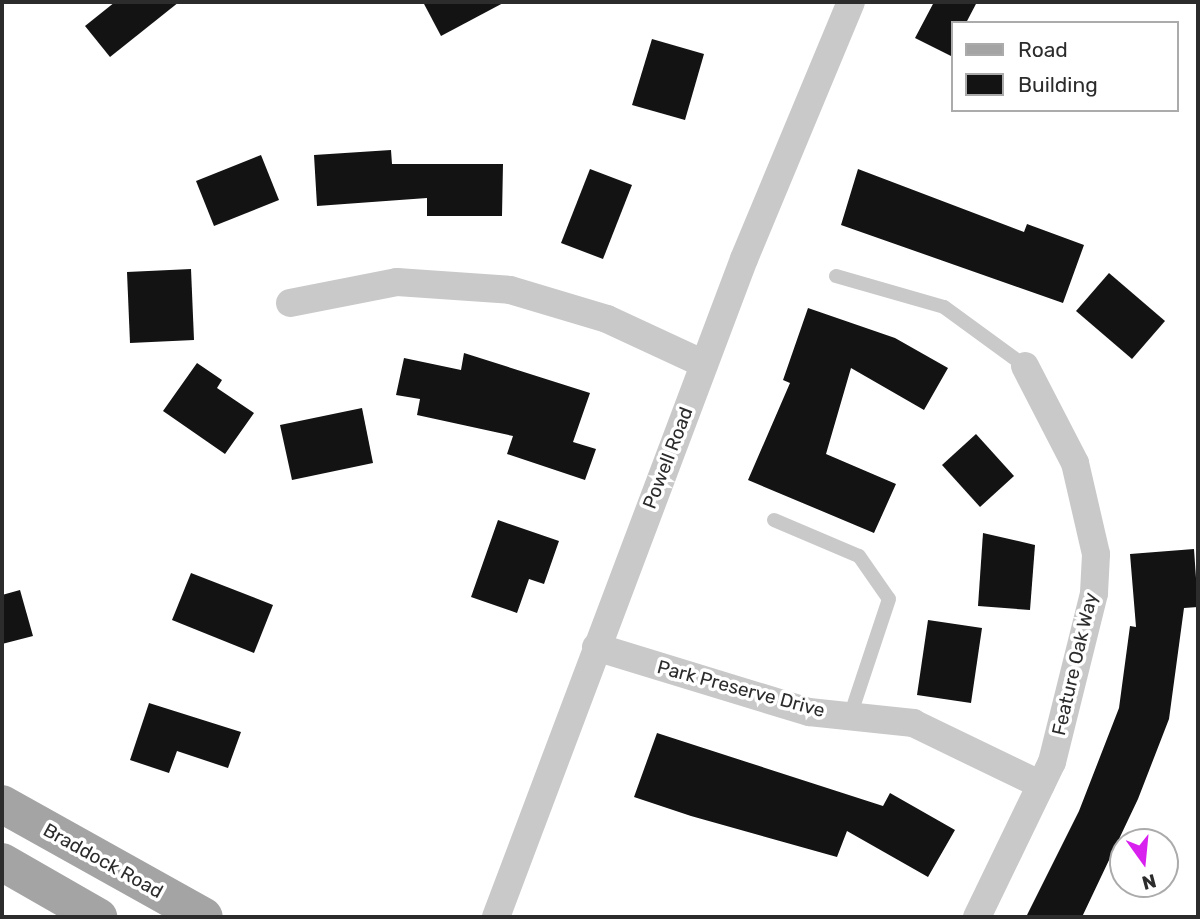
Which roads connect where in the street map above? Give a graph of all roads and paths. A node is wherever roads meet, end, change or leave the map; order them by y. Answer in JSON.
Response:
{"nodes":[{"id":1,"x":851,"y":2,"type":"edge"},
{"id":2,"x":836,"y":276,"type":"dead end"},
{"id":3,"x":290,"y":303,"type":"dead end"},
{"id":4,"x":704,"y":364,"type":"junction"},
{"id":5,"x":1025,"y":366,"type":"joint"},
{"id":6,"x":774,"y":520,"type":"dead end"},
{"id":7,"x":596,"y":647,"type":"junction"},
{"id":8,"x":849,"y":716,"type":"junction"},
{"id":9,"x":1041,"y":785,"type":"junction"},
{"id":10,"x":2,"y":804,"type":"edge"},
{"id":11,"x":2,"y":862,"type":"edge"},
{"id":12,"x":98,"y":917,"type":"edge"},
{"id":13,"x":204,"y":917,"type":"edge"},
{"id":14,"x":496,"y":917,"type":"edge"},
{"id":15,"x":977,"y":917,"type":"edge"}],
"edges":[{"from":1,"to":4,"type":"street","name":"Powell Road"},
{"from":2,"to":5,"type":"lane"},
{"from":3,"to":4,"type":"street"},
{"from":4,"to":7,"type":"street","name":"Powell Road"},
{"from":5,"to":9,"type":"street","name":"Feature Oak Way"},
{"from":6,"to":8,"type":"lane"},
{"from":7,"to":8,"type":"street","name":"Park Preserve Drive"},
{"from":7,"to":14,"type":"street","name":"Powell Road"},
{"from":8,"to":9,"type":"street","name":"Park Preserve Drive"},
{"from":9,"to":15,"type":"street","name":"Feature Oak Way"},
{"from":10,"to":13,"type":"main road","name":"Braddock Road"},
{"from":11,"to":12,"type":"main road"}]}
